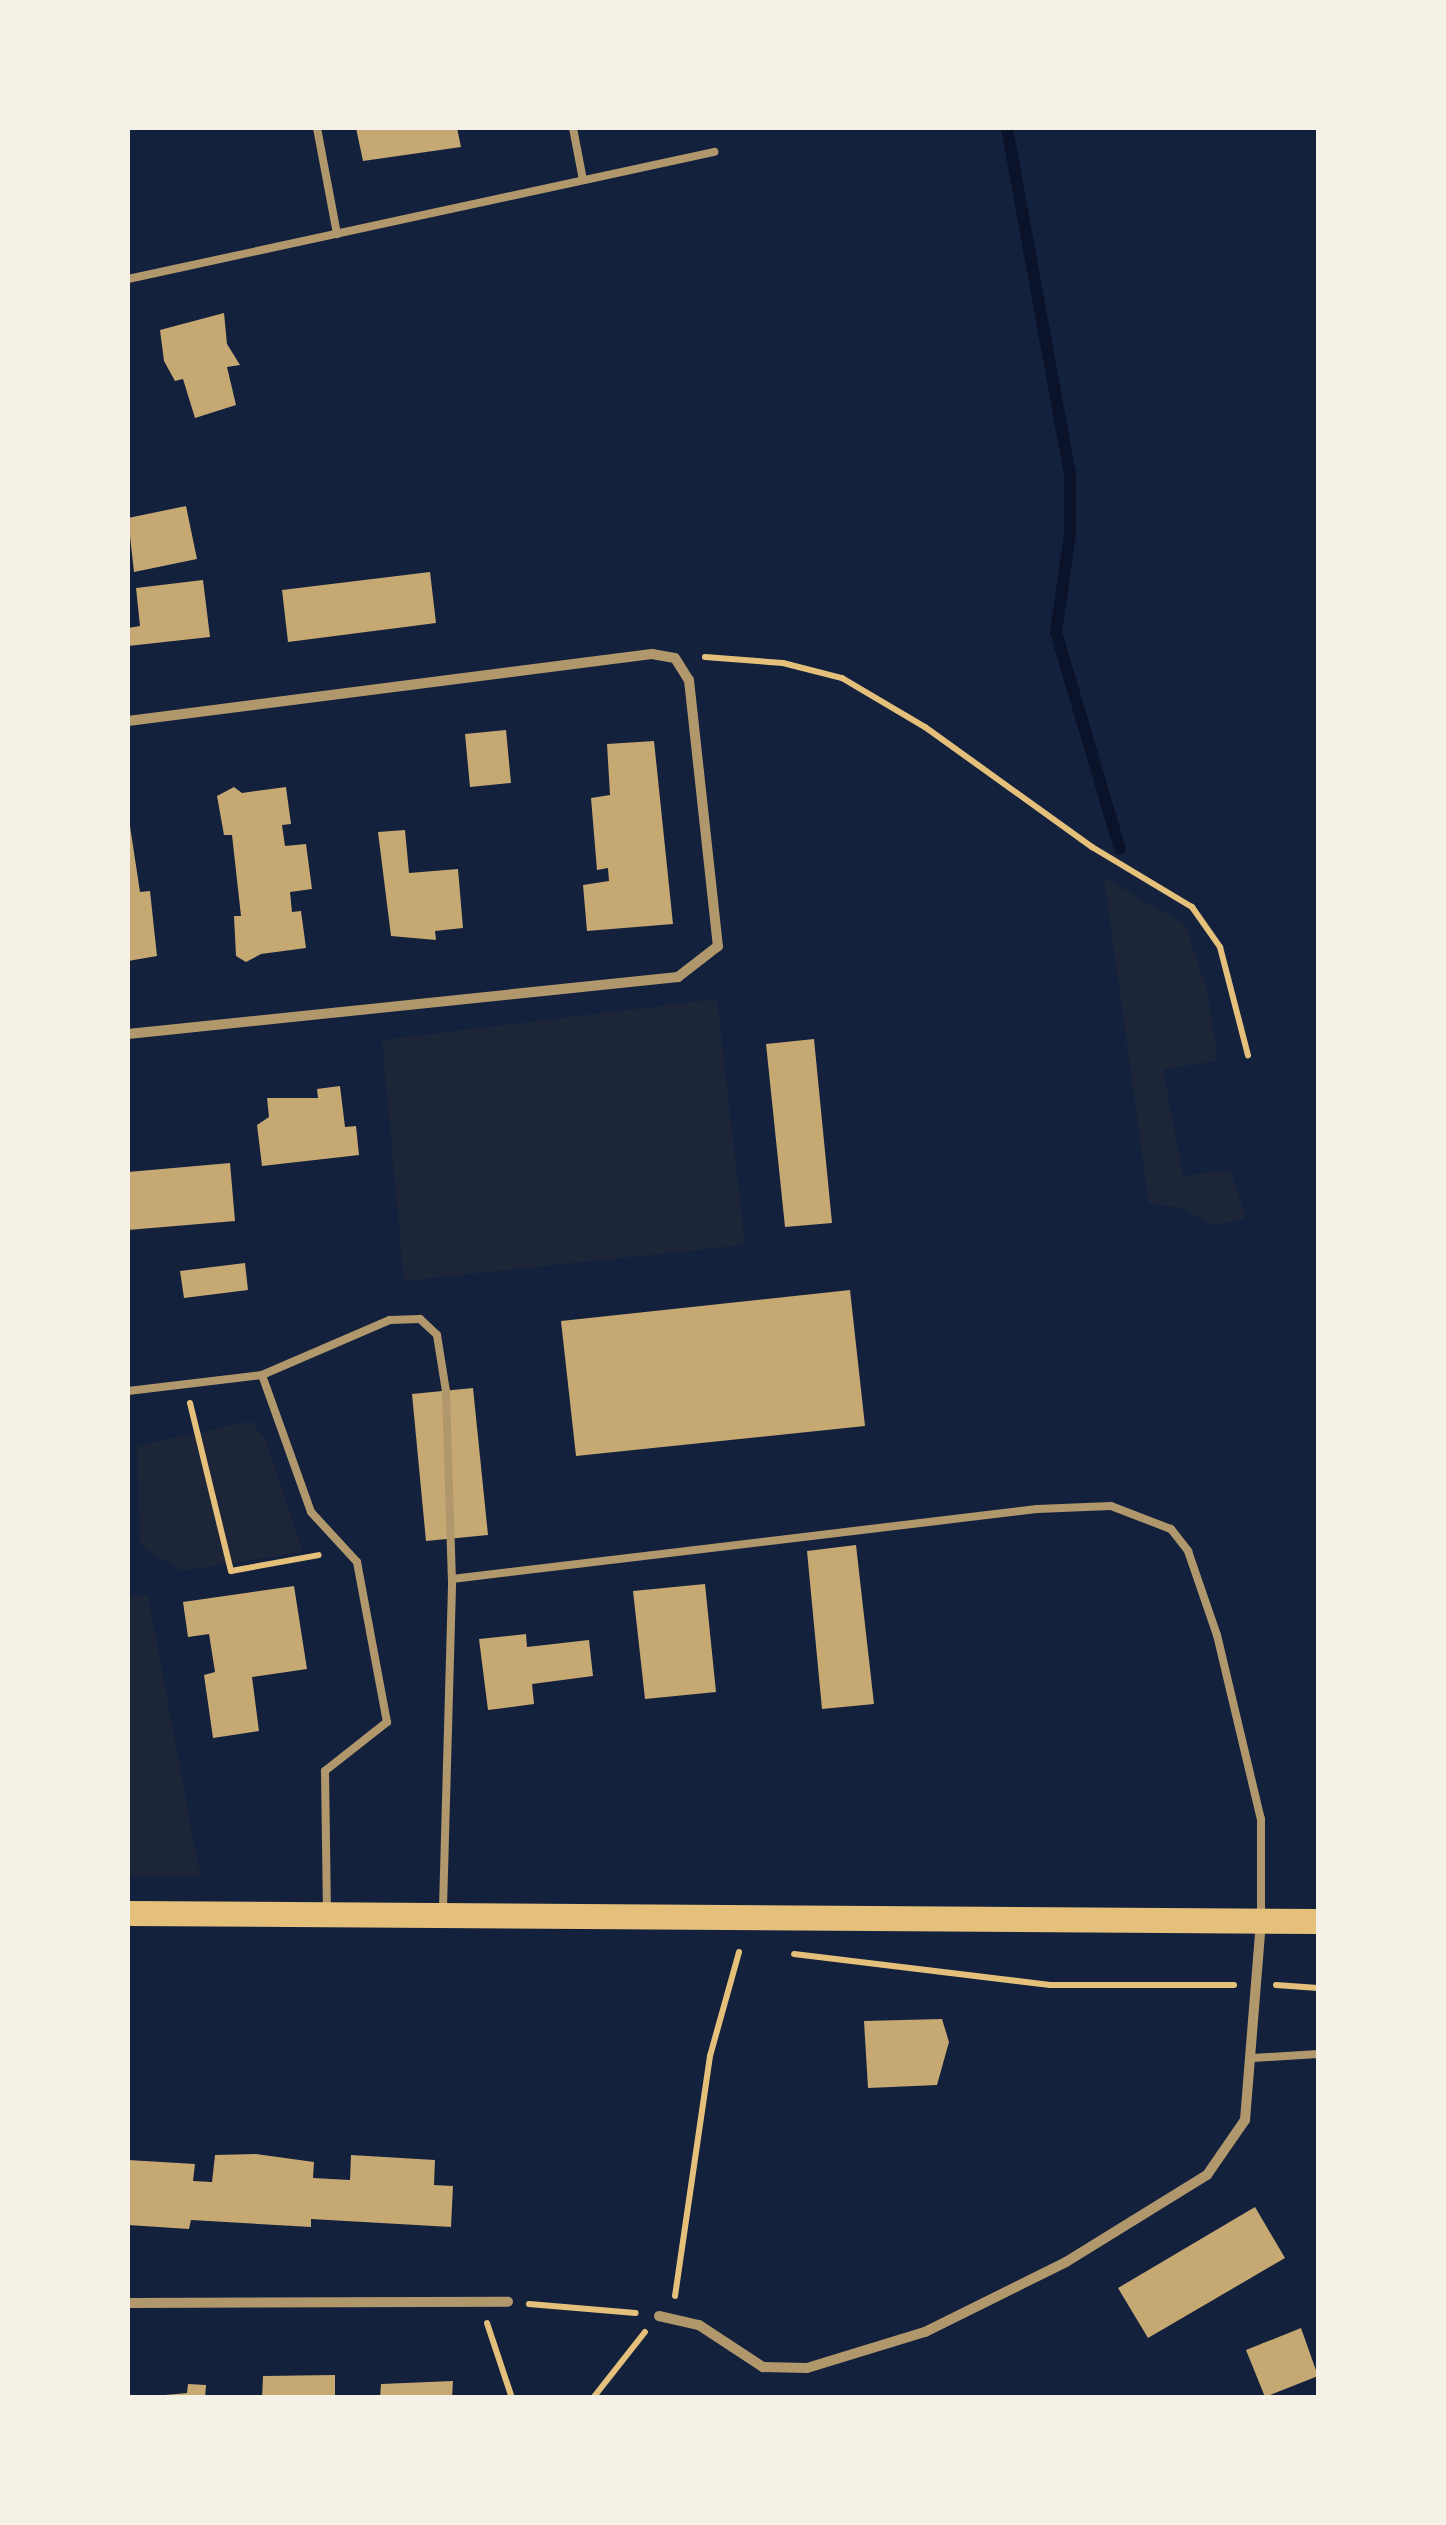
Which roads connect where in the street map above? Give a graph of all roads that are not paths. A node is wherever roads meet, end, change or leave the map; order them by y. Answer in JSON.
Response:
{"nodes":[{"id":1,"x":317,"y":128,"type":"edge"},
{"id":2,"x":573,"y":128,"type":"edge"},
{"id":3,"x":714,"y":152,"type":"dead end"},
{"id":4,"x":584,"y":180,"type":"junction"},
{"id":5,"x":337,"y":234,"type":"junction"},
{"id":6,"x":128,"y":279,"type":"edge"},
{"id":7,"x":128,"y":721,"type":"edge"},
{"id":8,"x":128,"y":1034,"type":"edge"},
{"id":9,"x":262,"y":1374,"type":"junction"},
{"id":10,"x":128,"y":1391,"type":"edge"},
{"id":11,"x":452,"y":1579,"type":"junction"},
{"id":12,"x":128,"y":1913,"type":"edge"},
{"id":13,"x":327,"y":1916,"type":"junction"},
{"id":14,"x":443,"y":1917,"type":"junction"},
{"id":15,"x":1261,"y":1921,"type":"junction"},
{"id":16,"x":1318,"y":1921,"type":"edge"},
{"id":17,"x":1318,"y":2054,"type":"edge"},
{"id":18,"x":1253,"y":2058,"type":"junction"},
{"id":19,"x":508,"y":2302,"type":"road end"},
{"id":20,"x":128,"y":2303,"type":"edge"},
{"id":21,"x":659,"y":2316,"type":"road end"}],
"edges":[{"from":1,"to":5,"type":"lane"},
{"from":2,"to":4,"type":"lane"},
{"from":3,"to":4,"type":"lane"},
{"from":4,"to":5,"type":"lane"},
{"from":5,"to":6,"type":"lane"},
{"from":7,"to":8,"type":"street"},
{"from":9,"to":10,"type":"lane"},
{"from":9,"to":11,"type":"lane"},
{"from":9,"to":13,"type":"lane"},
{"from":11,"to":14,"type":"lane"},
{"from":11,"to":15,"type":"lane"},
{"from":12,"to":13,"type":"main road"},
{"from":13,"to":14,"type":"main road"},
{"from":14,"to":15,"type":"main road"},
{"from":15,"to":16,"type":"main road"},
{"from":15,"to":18,"type":"street"},
{"from":17,"to":18,"type":"lane"},
{"from":18,"to":21,"type":"street"},
{"from":19,"to":20,"type":"street"}]}
